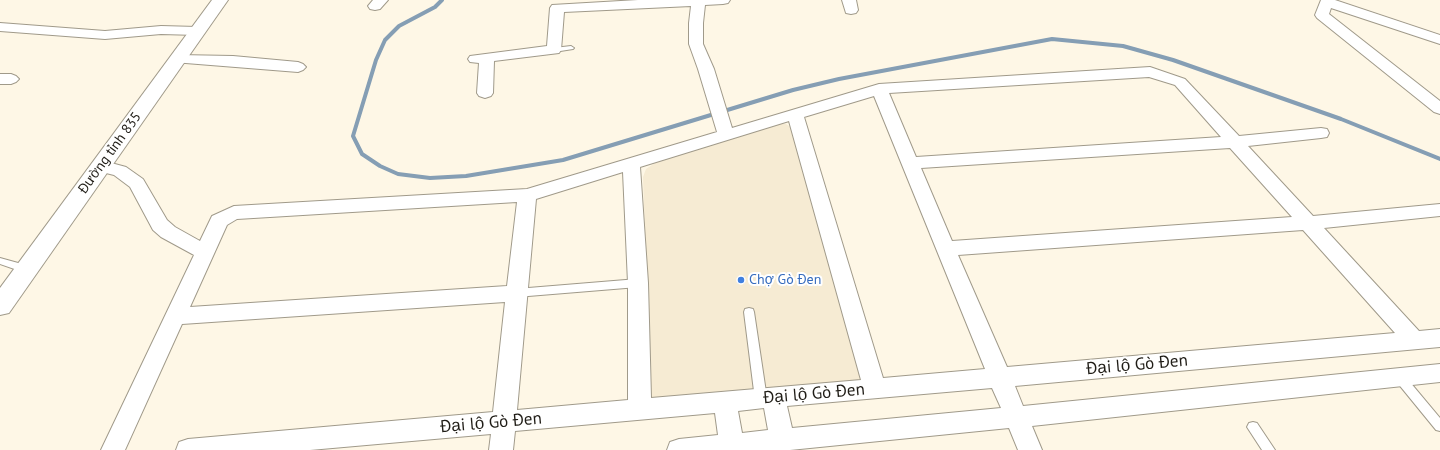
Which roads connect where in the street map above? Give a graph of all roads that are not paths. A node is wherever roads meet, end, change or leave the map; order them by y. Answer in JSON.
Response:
{"nodes":[{"id":1,"x":220,"y":0,"type":"edge"},
{"id":2,"x":724,"y":0,"type":"edge"},
{"id":3,"x":699,"y":1,"type":"edge"},
{"id":4,"x":1327,"y":1,"type":"edge"},
{"id":5,"x":0,"y":27,"type":"edge"},
{"id":6,"x":197,"y":31,"type":"junction"},
{"id":7,"x":1440,"y":40,"type":"edge"},
{"id":8,"x":570,"y":48,"type":"dead end"},
{"id":9,"x":554,"y":50,"type":"junction"},
{"id":10,"x":178,"y":59,"type":"junction"},
{"id":11,"x":298,"y":67,"type":"dead end"},
{"id":12,"x":879,"y":89,"type":"junction"},
{"id":13,"x":485,"y":93,"type":"dead end"},
{"id":14,"x":1440,"y":109,"type":"edge"},
{"id":15,"x":795,"y":114,"type":"junction"},
{"id":16,"x":724,"y":130,"type":"junction"},
{"id":17,"x":1321,"y":133,"type":"dead end"},
{"id":18,"x":1234,"y":142,"type":"junction"},
{"id":19,"x":910,"y":163,"type":"junction"},
{"id":20,"x":631,"y":164,"type":"junction"},
{"id":21,"x":100,"y":166,"type":"junction"},
{"id":22,"x":527,"y":195,"type":"junction"},
{"id":23,"x":1440,"y":210,"type":"edge"},
{"id":24,"x":1308,"y":223,"type":"junction"},
{"id":25,"x":946,"y":249,"type":"junction"},
{"id":26,"x":205,"y":252,"type":"junction"},
{"id":27,"x":0,"y":261,"type":"edge"},
{"id":28,"x":26,"y":269,"type":"junction"},
{"id":29,"x":638,"y":283,"type":"junction"},
{"id":30,"x":516,"y":293,"type":"junction"},
{"id":31,"x":0,"y":306,"type":"edge"},
{"id":32,"x":750,"y":312,"type":"dead end"},
{"id":33,"x":175,"y":316,"type":"junction"},
{"id":34,"x":1440,"y":338,"type":"edge"},
{"id":35,"x":1414,"y":340,"type":"junction"},
{"id":36,"x":1440,"y":374,"type":"edge"},
{"id":37,"x":998,"y":378,"type":"junction"},
{"id":38,"x":1400,"y":378,"type":"junction"},
{"id":39,"x":875,"y":389,"type":"junction"},
{"id":40,"x":767,"y":398,"type":"junction"},
{"id":41,"x":725,"y":402,"type":"junction"},
{"id":42,"x":640,"y":410,"type":"junction"},
{"id":43,"x":1016,"y":417,"type":"junction"},
{"id":44,"x":505,"y":422,"type":"junction"},
{"id":45,"x":1440,"y":426,"type":"edge"},
{"id":46,"x":1253,"y":427,"type":"dead end"},
{"id":47,"x":782,"y":440,"type":"junction"},
{"id":48,"x":732,"y":445,"type":"junction"},
{"id":49,"x":113,"y":450,"type":"edge"},
{"id":50,"x":188,"y":450,"type":"edge"},
{"id":51,"x":501,"y":450,"type":"edge"},
{"id":52,"x":679,"y":450,"type":"edge"},
{"id":53,"x":1030,"y":450,"type":"edge"},
{"id":54,"x":1269,"y":450,"type":"edge"}],
"edges":[{"from":1,"to":6,"type":"main road","name":"Đường tỉnh 835"},
{"from":2,"to":3,"type":"street"},
{"from":3,"to":9,"type":"street"},
{"from":3,"to":16,"type":"street"},
{"from":4,"to":7,"type":"street"},
{"from":4,"to":14,"type":"street"},
{"from":5,"to":6,"type":"street"},
{"from":6,"to":10,"type":"main road","name":"Đường tỉnh 835"},
{"from":8,"to":9,"type":"lane"},
{"from":9,"to":13,"type":"street"},
{"from":10,"to":11,"type":"street"},
{"from":10,"to":21,"type":"main road","name":"Đường tỉnh 835"},
{"from":12,"to":15,"type":"street"},
{"from":12,"to":18,"type":"street"},
{"from":12,"to":19,"type":"street"},
{"from":15,"to":16,"type":"street"},
{"from":15,"to":39,"type":"street"},
{"from":16,"to":20,"type":"street"},
{"from":17,"to":18,"type":"street"},
{"from":18,"to":19,"type":"street"},
{"from":18,"to":24,"type":"street"},
{"from":19,"to":25,"type":"street"},
{"from":20,"to":22,"type":"street"},
{"from":20,"to":29,"type":"street"},
{"from":21,"to":26,"type":"street"},
{"from":21,"to":28,"type":"main road","name":"Đường tỉnh 835"},
{"from":22,"to":26,"type":"street"},
{"from":22,"to":30,"type":"street"},
{"from":23,"to":24,"type":"street"},
{"from":24,"to":25,"type":"street"},
{"from":24,"to":35,"type":"street"},
{"from":25,"to":37,"type":"street"},
{"from":26,"to":33,"type":"street"},
{"from":27,"to":28,"type":"lane"},
{"from":28,"to":31,"type":"main road","name":"Đường tỉnh 835"},
{"from":29,"to":30,"type":"lane"},
{"from":29,"to":42,"type":"street"},
{"from":30,"to":33,"type":"street"},
{"from":30,"to":44,"type":"street"},
{"from":32,"to":40,"type":"lane"},
{"from":33,"to":49,"type":"street"},
{"from":34,"to":35,"type":"street","name":"Đại lộ Gò Đen"},
{"from":35,"to":37,"type":"street","name":"Đại lộ Gò Đen"},
{"from":36,"to":38,"type":"street"},
{"from":37,"to":39,"type":"street","name":"Đại lộ Gò Đen"},
{"from":37,"to":43,"type":"street"},
{"from":38,"to":43,"type":"street"},
{"from":38,"to":45,"type":"lane"},
{"from":39,"to":40,"type":"street","name":"Đại lộ Gò Đen"},
{"from":40,"to":41,"type":"street","name":"Đại lộ Gò Đen"},
{"from":40,"to":47,"type":"street"},
{"from":41,"to":42,"type":"street","name":"Đại lộ Gò Đen"},
{"from":41,"to":48,"type":"street"},
{"from":42,"to":44,"type":"street","name":"Đại lộ Gò Đen"},
{"from":43,"to":47,"type":"street"},
{"from":43,"to":53,"type":"street"},
{"from":44,"to":50,"type":"street","name":"Đại lộ Gò Đen"},
{"from":44,"to":51,"type":"street"},
{"from":46,"to":54,"type":"lane"},
{"from":47,"to":48,"type":"street"},
{"from":48,"to":52,"type":"street"}]}
